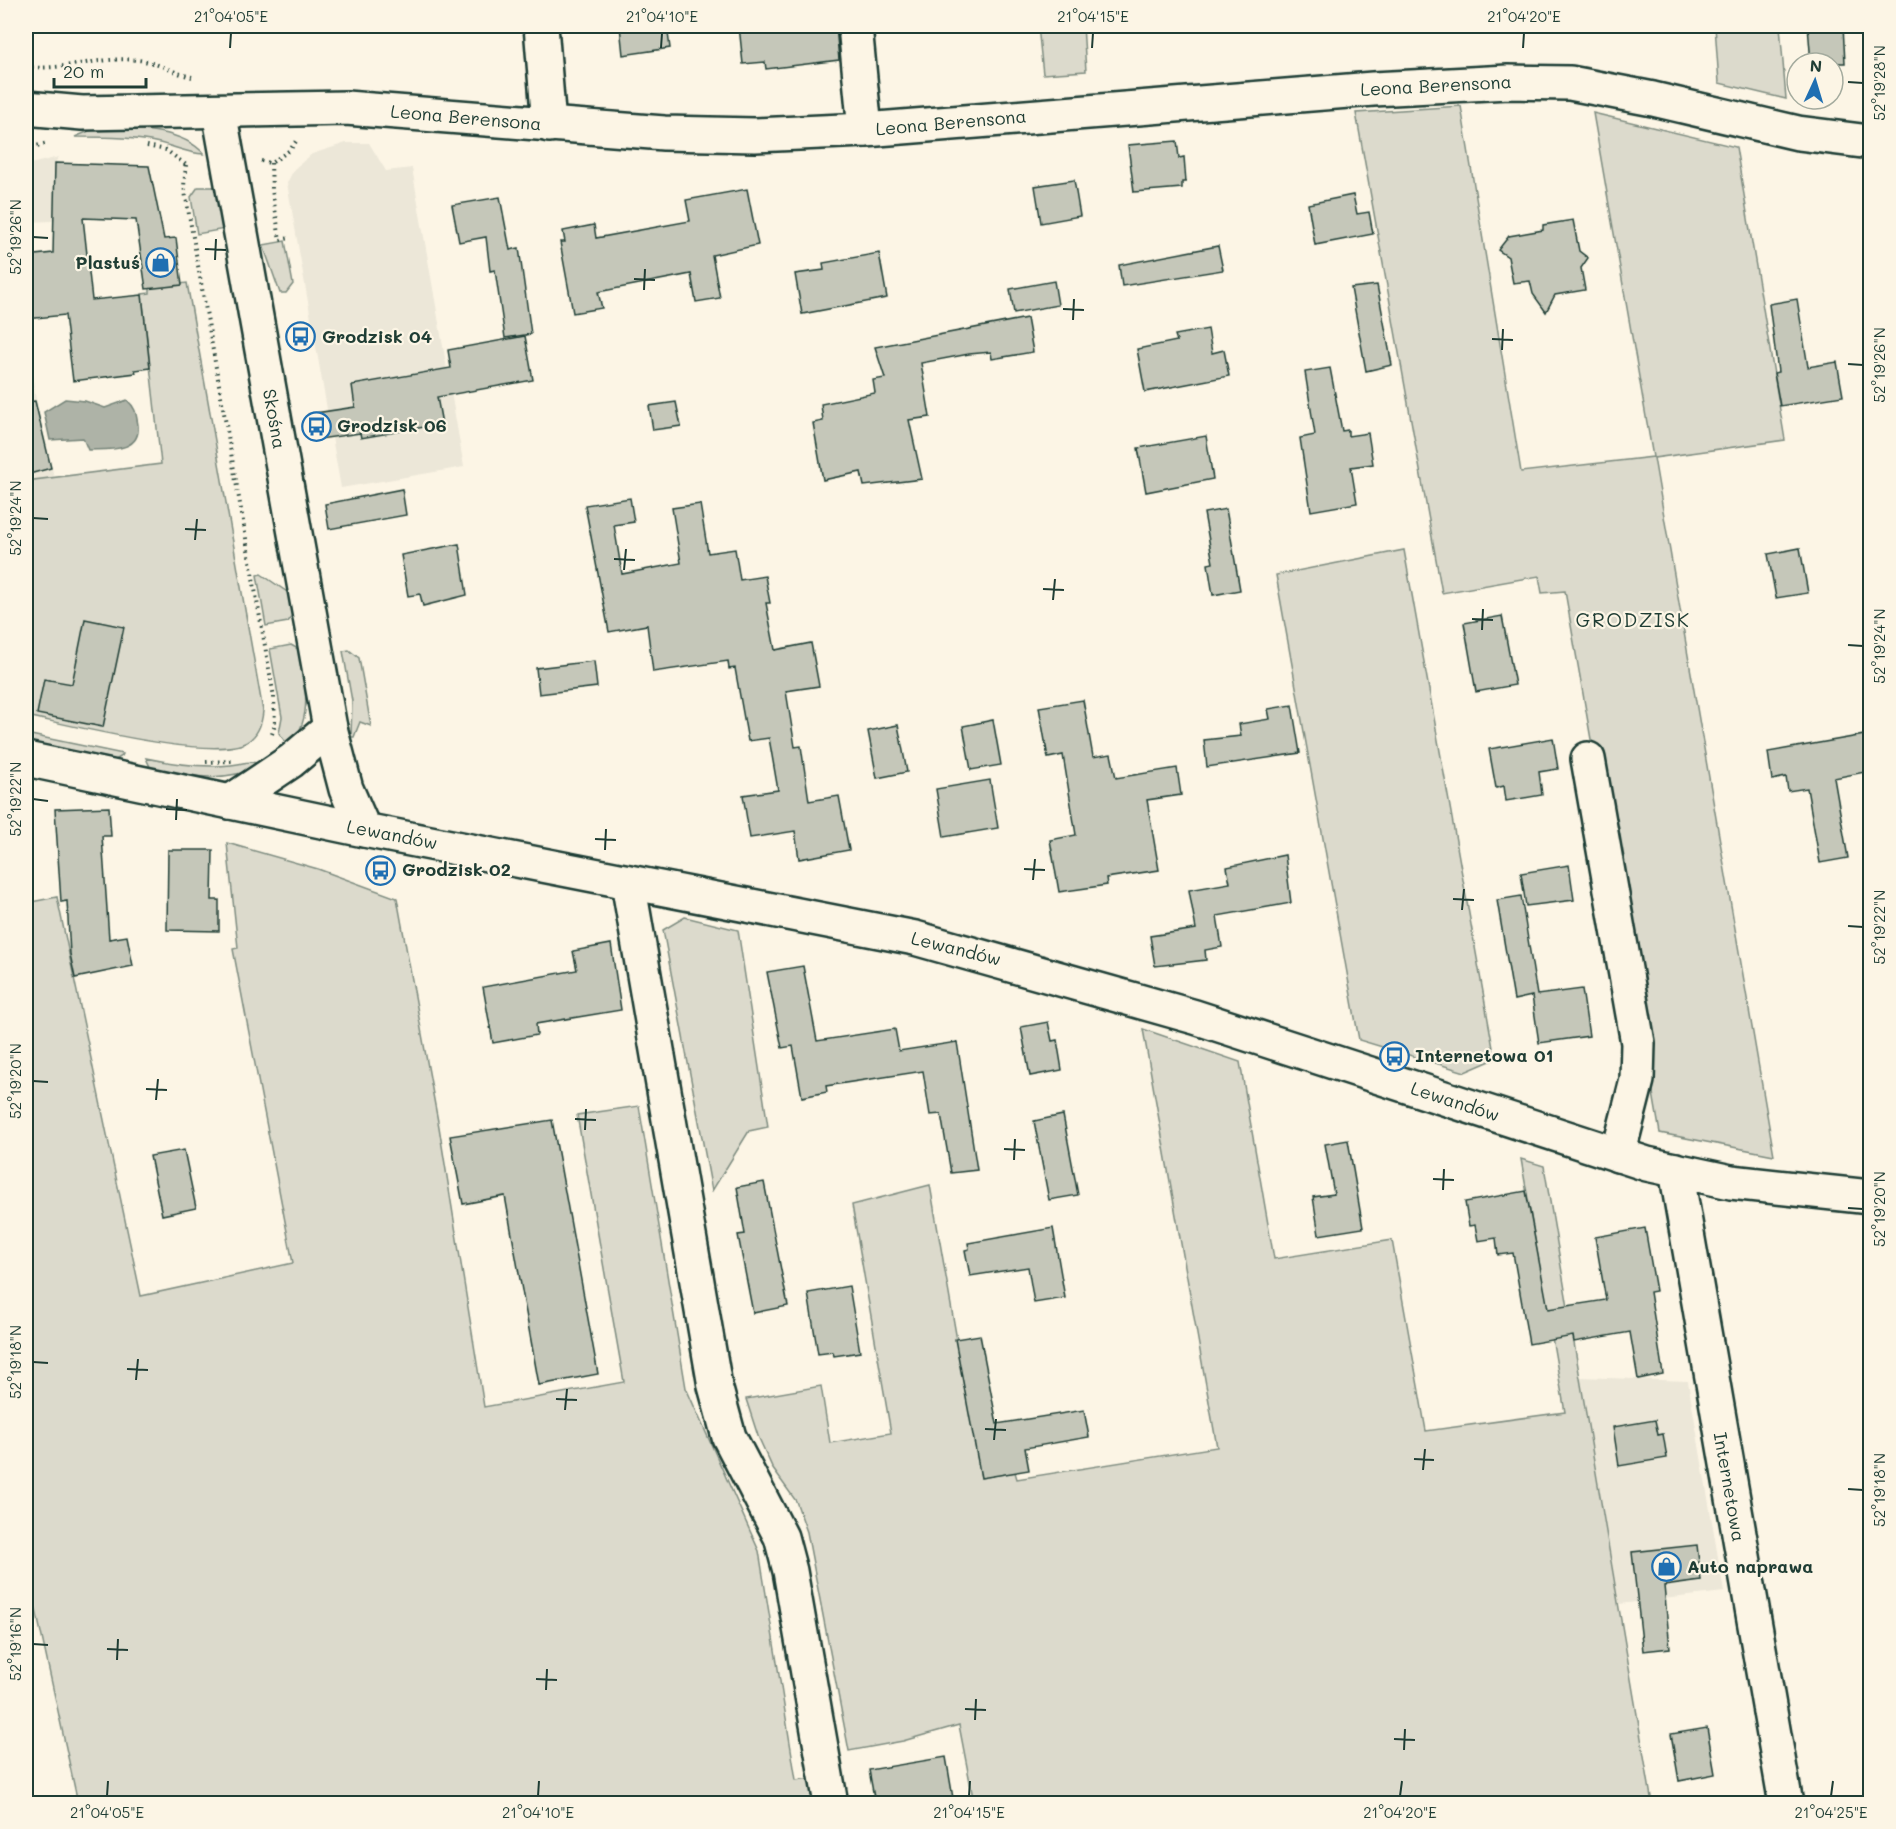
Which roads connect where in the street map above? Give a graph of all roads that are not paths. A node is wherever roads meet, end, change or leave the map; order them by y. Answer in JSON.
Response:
{"nodes":[{"id":1,"x":541,"y":26,"type":"edge"},
{"id":2,"x":564,"y":26,"type":"edge"},
{"id":3,"x":855,"y":26,"type":"edge"},
{"id":4,"x":546,"y":91,"type":"junction"},
{"id":5,"x":26,"y":108,"type":"edge"},
{"id":6,"x":219,"y":111,"type":"junction"},
{"id":7,"x":549,"y":125,"type":"junction"},
{"id":8,"x":866,"y":130,"type":"junction"},
{"id":9,"x":1870,"y":142,"type":"edge"},
{"id":10,"x":330,"y":728,"type":"junction"},
{"id":11,"x":26,"y":759,"type":"edge"},
{"id":12,"x":1588,"y":759,"type":"dead end"},
{"id":13,"x":230,"y":802,"type":"junction"},
{"id":14,"x":364,"y":830,"type":"junction"},
{"id":15,"x":628,"y":882,"type":"junction"},
{"id":16,"x":1618,"y":1155,"type":"junction"},
{"id":17,"x":1676,"y":1170,"type":"junction"},
{"id":18,"x":1870,"y":1197,"type":"edge"},
{"id":19,"x":831,"y":1803,"type":"edge"},
{"id":20,"x":1786,"y":1803,"type":"edge"}],
"edges":[{"from":1,"to":4,"type":"street"},
{"from":2,"to":4,"type":"street"},
{"from":3,"to":8,"type":"street"},
{"from":4,"to":7,"type":"street"},
{"from":5,"to":6,"type":"street","name":"Leona Berensona"},
{"from":6,"to":7,"type":"street","name":"Leona Berensona"},
{"from":6,"to":10,"type":"street","name":"Skośna"},
{"from":7,"to":8,"type":"street","name":"Leona Berensona"},
{"from":8,"to":9,"type":"street","name":"Leona Berensona"},
{"from":10,"to":13,"type":"street"},
{"from":10,"to":14,"type":"street","name":"Skośna"},
{"from":11,"to":13,"type":"street","name":"Lewandów"},
{"from":12,"to":16,"type":"street"},
{"from":13,"to":14,"type":"street","name":"Lewandów"},
{"from":14,"to":15,"type":"street","name":"Lewandów"},
{"from":15,"to":16,"type":"street","name":"Lewandów"},
{"from":15,"to":19,"type":"street"},
{"from":16,"to":17,"type":"street","name":"Lewandów"},
{"from":17,"to":18,"type":"street","name":"Lewandów"},
{"from":17,"to":20,"type":"street","name":"Internetowa"}]}
